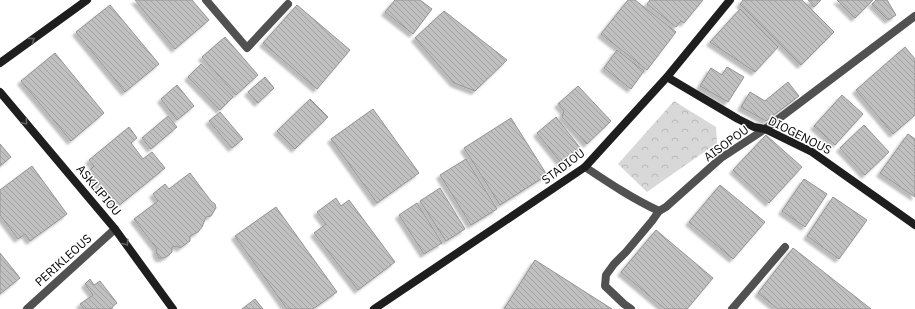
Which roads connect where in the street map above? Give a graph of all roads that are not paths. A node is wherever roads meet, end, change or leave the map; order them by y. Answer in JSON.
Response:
{"nodes":[{"id":1,"x":87,"y":0,"type":"edge"},
{"id":2,"x":206,"y":0,"type":"edge"},
{"id":3,"x":730,"y":0,"type":"edge"},
{"id":4,"x":288,"y":4,"type":"dead end"},
{"id":5,"x":915,"y":16,"type":"edge"},
{"id":6,"x":0,"y":63,"type":"edge"},
{"id":7,"x":667,"y":77,"type":"junction"},
{"id":8,"x":0,"y":92,"type":"edge"},
{"id":9,"x":765,"y":129,"type":"junction"},
{"id":10,"x":586,"y":167,"type":"junction"},
{"id":11,"x":659,"y":211,"type":"junction"},
{"id":12,"x":915,"y":225,"type":"edge"},
{"id":13,"x":115,"y":229,"type":"junction"},
{"id":14,"x":785,"y":247,"type":"dead end"},
{"id":15,"x":27,"y":309,"type":"edge"},
{"id":16,"x":173,"y":309,"type":"edge"},
{"id":17,"x":374,"y":309,"type":"edge"},
{"id":18,"x":631,"y":309,"type":"edge"},
{"id":19,"x":732,"y":309,"type":"edge"}],
"edges":[{"from":6,"to":1,"type":"street","one_way":true},
{"from":2,"to":4,"type":"street"},
{"from":3,"to":7,"type":"street","name":"STADIOU"},
{"from":5,"to":9,"type":"street","name":"AISOPOU"},
{"from":7,"to":9,"type":"street","name":"DIOGENOUS"},
{"from":7,"to":10,"type":"street","name":"STADIOU"},
{"from":8,"to":13,"type":"street","name":"ASKLIPIOU","one_way":true},
{"from":9,"to":11,"type":"street","name":"AISOPOU"},
{"from":9,"to":12,"type":"street","name":"DIOGENOUS"},
{"from":10,"to":11,"type":"street"},
{"from":10,"to":17,"type":"street","name":"STADIOU"},
{"from":11,"to":18,"type":"street","name":"AISOPOU"},
{"from":13,"to":15,"type":"street","name":"PERIKLEOUS"},
{"from":13,"to":16,"type":"street","name":"ASKLIPIOU","one_way":true},
{"from":14,"to":19,"type":"street"}]}
